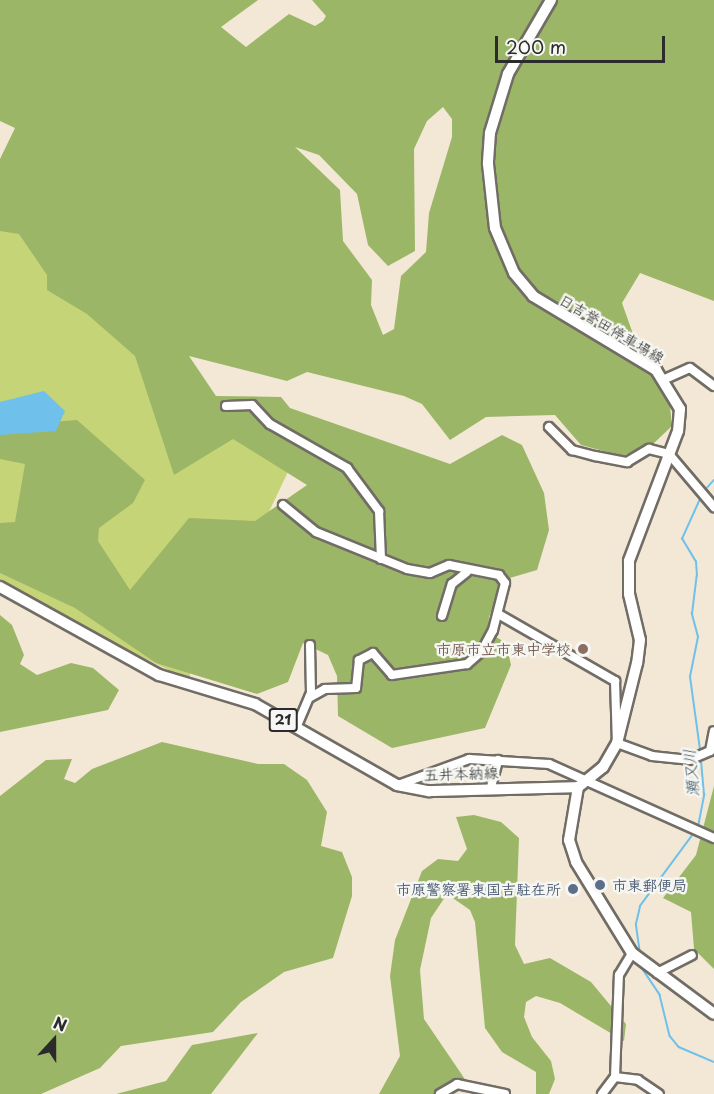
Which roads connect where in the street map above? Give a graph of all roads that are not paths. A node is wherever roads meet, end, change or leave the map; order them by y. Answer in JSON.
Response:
{"nodes":[{"id":1,"x":551,"y":0,"type":"edge"},
{"id":2,"x":665,"y":379,"type":"junction"},
{"id":3,"x":714,"y":386,"type":"edge"},
{"id":4,"x":226,"y":406,"type":"dead end"},
{"id":5,"x":549,"y":427,"type":"dead end"},
{"id":6,"x":669,"y":454,"type":"junction"},
{"id":7,"x":283,"y":505,"type":"dead end"},
{"id":8,"x":714,"y":507,"type":"edge"},
{"id":9,"x":381,"y":559,"type":"junction"},
{"id":10,"x":467,"y":572,"type":"junction"},
{"id":11,"x":0,"y":587,"type":"edge"},
{"id":12,"x":500,"y":615,"type":"junction"},
{"id":13,"x":442,"y":616,"type":"dead end"},
{"id":14,"x":310,"y":645,"type":"dead end"},
{"id":15,"x":309,"y":698,"type":"junction"},
{"id":16,"x":296,"y":728,"type":"junction"},
{"id":17,"x":714,"y":731,"type":"edge"},
{"id":18,"x":617,"y":743,"type":"junction"},
{"id":19,"x":498,"y":760,"type":"junction"},
{"id":20,"x":587,"y":777,"type":"junction"},
{"id":21,"x":397,"y":785,"type":"junction"},
{"id":22,"x":491,"y":787,"type":"junction"},
{"id":23,"x":578,"y":787,"type":"junction"},
{"id":24,"x":714,"y":838,"type":"edge"},
{"id":25,"x":632,"y":953,"type":"junction"},
{"id":26,"x":692,"y":955,"type":"dead end"},
{"id":27,"x":657,"y":973,"type":"junction"},
{"id":28,"x":714,"y":1014,"type":"edge"},
{"id":29,"x":615,"y":1077,"type":"junction"},
{"id":30,"x":465,"y":1090,"type":"edge"},
{"id":31,"x":440,"y":1094,"type":"edge"},
{"id":32,"x":505,"y":1094,"type":"edge"},
{"id":33,"x":602,"y":1094,"type":"edge"},
{"id":34,"x":658,"y":1094,"type":"edge"}],
"edges":[{"from":1,"to":2,"type":"main road","name":"日吉誉田停車場線"},
{"from":2,"to":3,"type":"street"},
{"from":2,"to":6,"type":"main road","name":"日吉誉田停車場線"},
{"from":4,"to":9,"type":"street"},
{"from":5,"to":6,"type":"street"},
{"from":6,"to":8,"type":"street"},
{"from":6,"to":18,"type":"main road","name":"日吉誉田停車場線"},
{"from":7,"to":9,"type":"street"},
{"from":9,"to":10,"type":"street"},
{"from":10,"to":12,"type":"street"},
{"from":10,"to":13,"type":"street"},
{"from":11,"to":16,"type":"main road","name":"五井本納線","number":"21"},
{"from":12,"to":15,"type":"street"},
{"from":12,"to":18,"type":"street"},
{"from":14,"to":15,"type":"street"},
{"from":15,"to":16,"type":"street"},
{"from":16,"to":21,"type":"main road","name":"五井本納線","number":"21"},
{"from":17,"to":18,"type":"street"},
{"from":18,"to":20,"type":"main road","name":"日吉誉田停車場線"},
{"from":19,"to":20,"type":"street"},
{"from":19,"to":21,"type":"street"},
{"from":19,"to":22,"type":"street"},
{"from":20,"to":23,"type":"main road","name":"日吉誉田停車場線"},
{"from":20,"to":24,"type":"street"},
{"from":21,"to":22,"type":"main road","name":"五井本納線","number":"21"},
{"from":22,"to":23,"type":"main road","name":"五井本納線","number":"21"},
{"from":23,"to":25,"type":"main road"},
{"from":25,"to":27,"type":"main road"},
{"from":25,"to":29,"type":"street"},
{"from":26,"to":27,"type":"street"},
{"from":27,"to":28,"type":"main road"},
{"from":29,"to":33,"type":"street"},
{"from":29,"to":34,"type":"street"},
{"from":30,"to":31,"type":"street"},
{"from":30,"to":32,"type":"street"}]}
